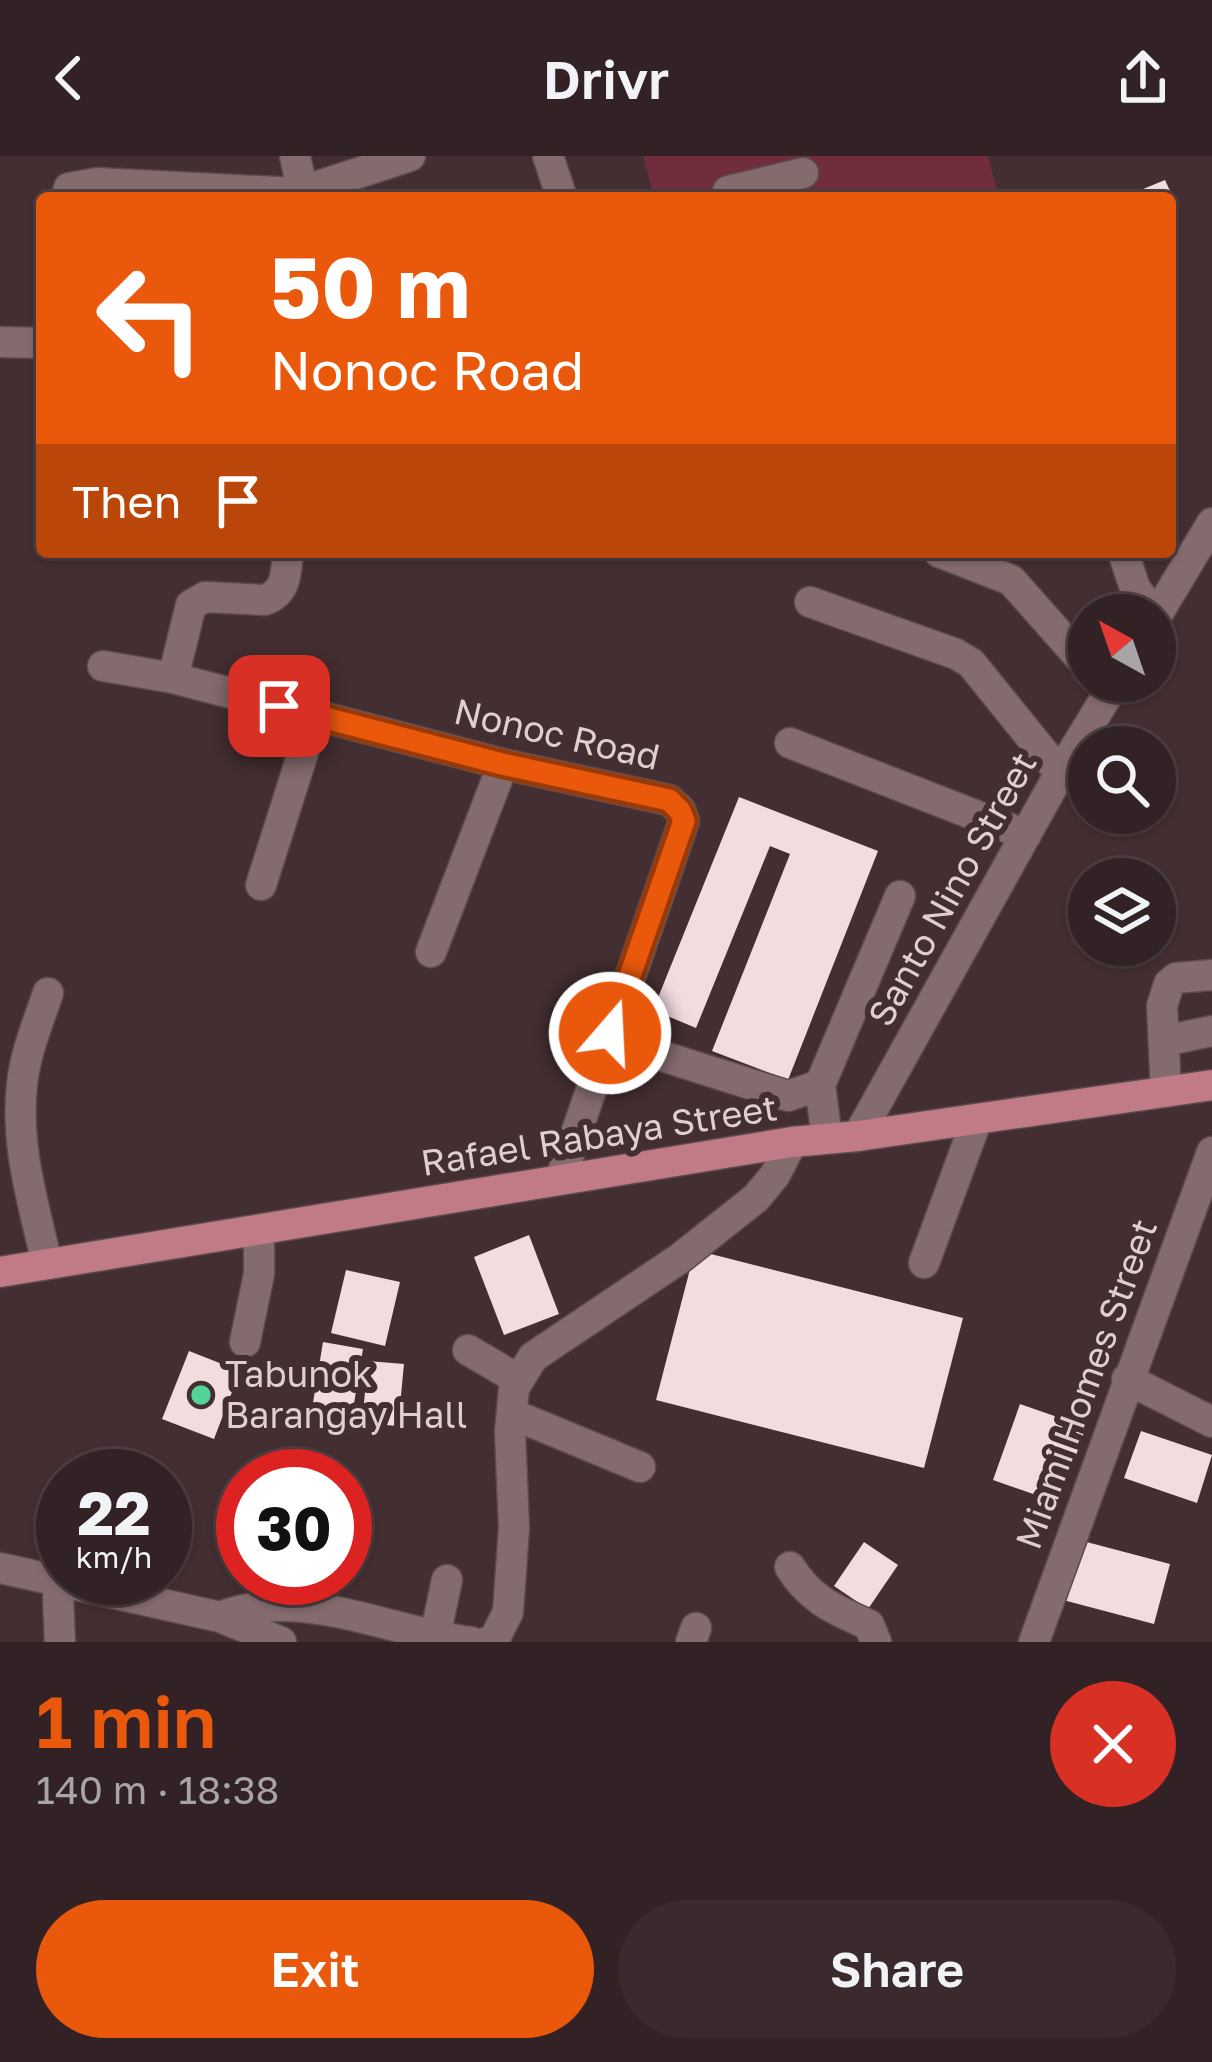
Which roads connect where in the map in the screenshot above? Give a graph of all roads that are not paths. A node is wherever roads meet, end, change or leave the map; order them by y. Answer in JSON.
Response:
{"nodes":[{"id":1,"x":295,"y":156,"type":"edge"},
{"id":2,"x":548,"y":156,"type":"edge"},
{"id":3,"x":391,"y":159,"type":"edge"},
{"id":4,"x":801,"y":176,"type":"edge"},
{"id":5,"x":728,"y":191,"type":"dead end"},
{"id":6,"x":68,"y":192,"type":"edge"},
{"id":7,"x":252,"y":192,"type":"edge"},
{"id":8,"x":303,"y":192,"type":"edge"},
{"id":9,"x":311,"y":192,"type":"edge"},
{"id":10,"x":560,"y":192,"type":"edge"},
{"id":11,"x":0,"y":343,"type":"edge"},
{"id":12,"x":36,"y":343,"type":"edge"},
{"id":13,"x":1212,"y":523,"type":"edge"},
{"id":14,"x":287,"y":558,"type":"edge"},
{"id":15,"x":954,"y":558,"type":"edge"},
{"id":16,"x":1125,"y":558,"type":"edge"},
{"id":17,"x":1139,"y":594,"type":"edge"},
{"id":18,"x":1168,"y":594,"type":"edge"},
{"id":19,"x":810,"y":602,"type":"dead end"},
{"id":20,"x":1068,"y":645,"type":"edge"},
{"id":21,"x":103,"y":666,"type":"dead end"},
{"id":22,"x":172,"y":678,"type":"junction"},
{"id":23,"x":1099,"y":702,"type":"edge"},
{"id":24,"x":315,"y":715,"type":"junction"},
{"id":25,"x":790,"y":743,"type":"dead end"},
{"id":26,"x":502,"y":764,"type":"junction"},
{"id":27,"x":1060,"y":773,"type":"junction"},
{"id":28,"x":1026,"y":835,"type":"junction"},
{"id":29,"x":261,"y":885,"type":"dead end"},
{"id":30,"x":900,"y":896,"type":"dead end"},
{"id":31,"x":431,"y":952,"type":"dead end"},
{"id":32,"x":1212,"y":974,"type":"edge"},
{"id":33,"x":48,"y":993,"type":"dead end"},
{"id":34,"x":1212,"y":1031,"type":"edge"},
{"id":35,"x":1164,"y":1041,"type":"junction"},
{"id":36,"x":665,"y":1057,"type":"dead end"},
{"id":37,"x":820,"y":1085,"type":"junction"},
{"id":38,"x":1212,"y":1085,"type":"edge"},
{"id":39,"x":1166,"y":1092,"type":"junction"},
{"id":40,"x":976,"y":1119,"type":"junction"},
{"id":41,"x":842,"y":1137,"type":"junction"},
{"id":42,"x":793,"y":1142,"type":"junction"},
{"id":43,"x":1212,"y":1152,"type":"edge"},
{"id":44,"x":560,"y":1180,"type":"junction"},
{"id":45,"x":259,"y":1231,"type":"junction"},
{"id":46,"x":924,"y":1263,"type":"dead end"},
{"id":47,"x":47,"y":1264,"type":"junction"},
{"id":48,"x":0,"y":1272,"type":"edge"},
{"id":49,"x":245,"y":1342,"type":"dead end"},
{"id":50,"x":468,"y":1349,"type":"dead end"},
{"id":51,"x":1127,"y":1379,"type":"junction"},
{"id":52,"x":519,"y":1380,"type":"junction"},
{"id":53,"x":512,"y":1414,"type":"junction"},
{"id":54,"x":1212,"y":1422,"type":"edge"},
{"id":55,"x":640,"y":1467,"type":"dead end"},
{"id":56,"x":790,"y":1567,"type":"dead end"},
{"id":57,"x":0,"y":1568,"type":"edge"},
{"id":58,"x":36,"y":1576,"type":"edge"},
{"id":59,"x":447,"y":1580,"type":"dead end"},
{"id":60,"x":60,"y":1605,"type":"edge"},
{"id":61,"x":168,"y":1605,"type":"edge"},
{"id":62,"x":220,"y":1617,"type":"junction"},
{"id":63,"x":435,"y":1636,"type":"junction"},
{"id":64,"x":66,"y":1638,"type":"edge"},
{"id":65,"x":280,"y":1642,"type":"edge"},
{"id":66,"x":471,"y":1642,"type":"edge"},
{"id":67,"x":487,"y":1642,"type":"edge"},
{"id":68,"x":876,"y":1642,"type":"edge"},
{"id":69,"x":1034,"y":1642,"type":"edge"}],
"edges":[{"from":1,"to":8,"type":"street"},
{"from":2,"to":10,"type":"street"},
{"from":3,"to":9,"type":"street"},
{"from":4,"to":5,"type":"street"},
{"from":6,"to":7,"type":"street"},
{"from":11,"to":12,"type":"street"},
{"from":13,"to":18,"type":"street"},
{"from":14,"to":22,"type":"street"},
{"from":15,"to":20,"type":"street"},
{"from":16,"to":17,"type":"street"},
{"from":19,"to":27,"type":"street"},
{"from":21,"to":22,"type":"street","name":"Nonoc Road"},
{"from":22,"to":24,"type":"street","name":"Nonoc Road"},
{"from":23,"to":27,"type":"street","name":"Santo Nino Street"},
{"from":24,"to":26,"type":"street","name":"Nonoc Road"},
{"from":24,"to":29,"type":"street"},
{"from":25,"to":28,"type":"street"},
{"from":26,"to":31,"type":"street"},
{"from":26,"to":44,"type":"street","name":"Nonoc Road"},
{"from":27,"to":28,"type":"street","name":"Santo Nino Street"},
{"from":28,"to":41,"type":"street","name":"Santo Nino Street"},
{"from":30,"to":37,"type":"street"},
{"from":32,"to":35,"type":"street"},
{"from":33,"to":47,"type":"street"},
{"from":34,"to":35,"type":"street"},
{"from":35,"to":39,"type":"street"},
{"from":36,"to":37,"type":"street"},
{"from":37,"to":41,"type":"street"},
{"from":38,"to":39,"type":"main road","name":"Rafael Rabaya Street"},
{"from":39,"to":40,"type":"main road","name":"Rafael Rabaya Street"},
{"from":40,"to":41,"type":"main road","name":"Rafael Rabaya Street"},
{"from":40,"to":46,"type":"street"},
{"from":41,"to":42,"type":"main road","name":"Rafael Rabaya Street"},
{"from":42,"to":44,"type":"main road","name":"Rafael Rabaya Street"},
{"from":42,"to":52,"type":"street"},
{"from":43,"to":51,"type":"street","name":"Miami Homes Street"},
{"from":44,"to":45,"type":"main road","name":"Rafael Rabaya Street"},
{"from":45,"to":47,"type":"main road","name":"Rafael Rabaya Street"},
{"from":45,"to":49,"type":"street"},
{"from":47,"to":48,"type":"main road","name":"Rafael Rabaya Street"},
{"from":50,"to":52,"type":"street"},
{"from":51,"to":54,"type":"street"},
{"from":51,"to":69,"type":"street","name":"Miami Homes Street"},
{"from":52,"to":53,"type":"street"},
{"from":53,"to":55,"type":"street"},
{"from":53,"to":67,"type":"street"},
{"from":56,"to":68,"type":"street"},
{"from":57,"to":58,"type":"street"},
{"from":59,"to":63,"type":"street"},
{"from":60,"to":64,"type":"street"},
{"from":61,"to":62,"type":"street"},
{"from":62,"to":63,"type":"street"},
{"from":62,"to":65,"type":"street"},
{"from":63,"to":66,"type":"street"}]}
